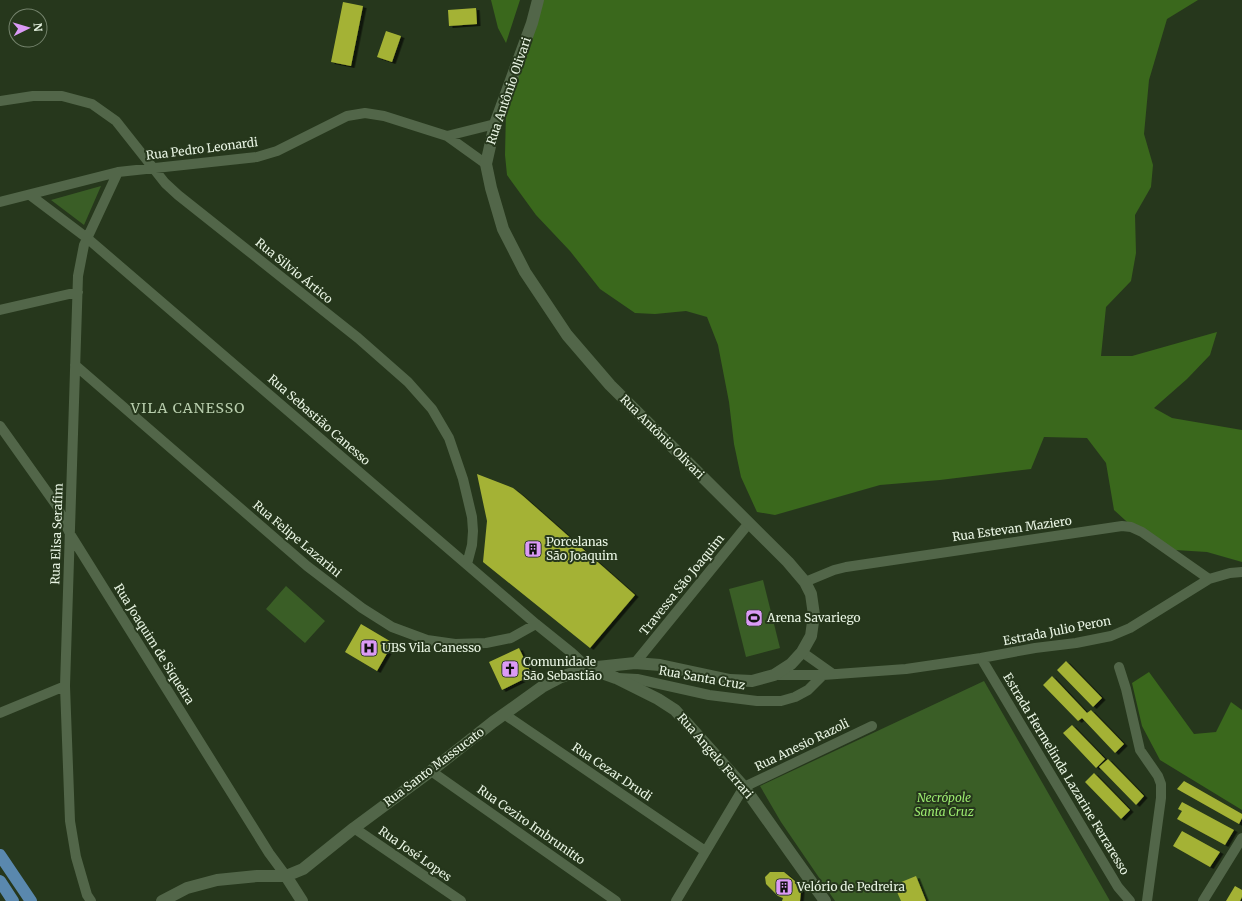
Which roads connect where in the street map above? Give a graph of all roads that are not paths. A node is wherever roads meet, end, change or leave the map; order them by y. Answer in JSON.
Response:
{"nodes":[{"id":1,"x":538,"y":0,"type":"edge"},
{"id":2,"x":0,"y":101,"type":"edge"},
{"id":3,"x":495,"y":124,"type":"junction"},
{"id":4,"x":447,"y":136,"type":"junction"},
{"id":5,"x":486,"y":164,"type":"junction"},
{"id":6,"x":154,"y":167,"type":"junction"},
{"id":7,"x":118,"y":172,"type":"junction"},
{"id":8,"x":30,"y":195,"type":"junction"},
{"id":9,"x":0,"y":202,"type":"edge"},
{"id":10,"x":87,"y":238,"type":"junction"},
{"id":11,"x":78,"y":292,"type":"junction"},
{"id":12,"x":0,"y":310,"type":"edge"},
{"id":13,"x":75,"y":365,"type":"junction"},
{"id":14,"x":0,"y":426,"type":"edge"},
{"id":15,"x":749,"y":523,"type":"junction"},
{"id":16,"x":70,"y":534,"type":"junction"},
{"id":17,"x":467,"y":564,"type":"junction"},
{"id":18,"x":1242,"y":572,"type":"edge"},
{"id":19,"x":1209,"y":579,"type":"junction"},
{"id":20,"x":805,"y":582,"type":"junction"},
{"id":21,"x":536,"y":624,"type":"junction"},
{"id":22,"x":802,"y":652,"type":"junction"},
{"id":23,"x":981,"y":658,"type":"junction"},
{"id":24,"x":635,"y":663,"type":"junction"},
{"id":25,"x":1119,"y":667,"type":"dead end"},
{"id":26,"x":588,"y":668,"type":"junction"},
{"id":27,"x":774,"y":675,"type":"junction"},
{"id":28,"x":828,"y":675,"type":"junction"},
{"id":29,"x":616,"y":678,"type":"junction"},
{"id":30,"x":65,"y":686,"type":"junction"},
{"id":31,"x":0,"y":713,"type":"edge"},
{"id":32,"x":504,"y":714,"type":"junction"},
{"id":33,"x":872,"y":726,"type":"dead end"},
{"id":34,"x":431,"y":771,"type":"junction"},
{"id":35,"x":744,"y":787,"type":"junction"},
{"id":36,"x":354,"y":828,"type":"junction"},
{"id":37,"x":1242,"y":838,"type":"edge"},
{"id":38,"x":705,"y":851,"type":"junction"},
{"id":39,"x":0,"y":855,"type":"edge"},
{"id":40,"x":286,"y":876,"type":"junction"},
{"id":41,"x":0,"y":881,"type":"edge"},
{"id":42,"x":14,"y":901,"type":"edge"},
{"id":43,"x":31,"y":901,"type":"edge"},
{"id":44,"x":91,"y":901,"type":"edge"},
{"id":45,"x":162,"y":901,"type":"edge"},
{"id":46,"x":302,"y":901,"type":"edge"},
{"id":47,"x":461,"y":901,"type":"edge"},
{"id":48,"x":616,"y":901,"type":"edge"},
{"id":49,"x":676,"y":901,"type":"edge"},
{"id":50,"x":826,"y":901,"type":"edge"},
{"id":51,"x":1130,"y":901,"type":"edge"},
{"id":52,"x":1147,"y":901,"type":"edge"},
{"id":53,"x":1203,"y":901,"type":"edge"}],
"edges":[{"from":1,"to":3,"type":"street","name":"Rua Antônio Olivari"},
{"from":2,"to":6,"type":"street","name":"Rua Silvio Ártico"},
{"from":3,"to":4,"type":"street"},
{"from":3,"to":5,"type":"street","name":"Rua Antônio Olivari"},
{"from":4,"to":5,"type":"street","name":"Rua Pedro Leonardi"},
{"from":4,"to":6,"type":"street","name":"Rua Pedro Leonardi"},
{"from":5,"to":15,"type":"street","name":"Rua Antônio Olivari"},
{"from":6,"to":7,"type":"street","name":"Rua Pedro Leonardi"},
{"from":6,"to":17,"type":"street","name":"Rua Silvio Ártico"},
{"from":7,"to":8,"type":"street","name":"Rua Pedro Leonardi"},
{"from":7,"to":10,"type":"street","name":"Rua Elisa Serafim"},
{"from":8,"to":9,"type":"street","name":"Rua Pedro Leonardi"},
{"from":8,"to":10,"type":"street","name":"Rua Sebastião Canesso"},
{"from":10,"to":11,"type":"street","name":"Rua Elisa Serafim"},
{"from":10,"to":17,"type":"street","name":"Rua Sebastião Canesso"},
{"from":11,"to":12,"type":"street"},
{"from":11,"to":13,"type":"street","name":"Rua Elisa Serafim"},
{"from":13,"to":16,"type":"street","name":"Rua Elisa Serafim"},
{"from":13,"to":21,"type":"street","name":"Rua Felipe Lazarini"},
{"from":14,"to":16,"type":"street","name":"Rua Joaquim de Siqueira"},
{"from":15,"to":20,"type":"street","name":"Rua Antônio Olivari"},
{"from":15,"to":24,"type":"street","name":"Travessa São Joaquim"},
{"from":16,"to":30,"type":"street","name":"Rua Elisa Serafim"},
{"from":16,"to":40,"type":"street","name":"Rua Joaquim de Siqueira"},
{"from":17,"to":21,"type":"street","name":"Rua Sebastião Canesso"},
{"from":18,"to":19,"type":"street","name":"Estrada Julio Peron"},
{"from":19,"to":20,"type":"street","name":"Rua Estevan Maziero"},
{"from":19,"to":23,"type":"street","name":"Estrada Julio Peron"},
{"from":20,"to":22,"type":"street","name":"Rua Antônio Olivari"},
{"from":21,"to":26,"type":"street","name":"Rua Sebastião Canesso"},
{"from":22,"to":27,"type":"street","name":"Rua Antônio Olivari"},
{"from":22,"to":28,"type":"street"},
{"from":23,"to":28,"type":"street","name":"Estrada Julio Peron"},
{"from":23,"to":51,"type":"street","name":"Estrada Hermelinda Lazarine Ferraresso"},
{"from":24,"to":26,"type":"street","name":"Rua Antônio Olivari"},
{"from":24,"to":27,"type":"street","name":"Rua Antônio Olivari"},
{"from":25,"to":52,"type":"street"},
{"from":26,"to":29,"type":"street","name":"Rua Angelo Ferrari"},
{"from":26,"to":32,"type":"street","name":"Rua Santo Massucato"},
{"from":27,"to":28,"type":"street","name":"Estrada Julio Peron"},
{"from":28,"to":29,"type":"street","name":"Rua Santa Cruz"},
{"from":29,"to":35,"type":"street","name":"Rua Angelo Ferrari"},
{"from":30,"to":31,"type":"street"},
{"from":30,"to":44,"type":"street","name":"Rua Elisa Serafim"},
{"from":32,"to":34,"type":"street","name":"Rua Santo Massucato"},
{"from":32,"to":38,"type":"street","name":"Rua Cezar Drudi"},
{"from":33,"to":35,"type":"street","name":"Rua Anesio Razoli"},
{"from":34,"to":36,"type":"street","name":"Rua Santo Massucato"},
{"from":34,"to":48,"type":"street","name":"Rua Ceziro Imbrunitto"},
{"from":35,"to":38,"type":"street"},
{"from":35,"to":50,"type":"street","name":"Rua Angelo Ferrari"},
{"from":36,"to":40,"type":"street","name":"Rua Santo Massucato"},
{"from":36,"to":47,"type":"street","name":"Rua José Lopes"},
{"from":37,"to":53,"type":"street"},
{"from":38,"to":49,"type":"street"},
{"from":39,"to":43,"type":"main road"},
{"from":40,"to":45,"type":"street"},
{"from":40,"to":46,"type":"street"},
{"from":41,"to":42,"type":"main road"}]}
